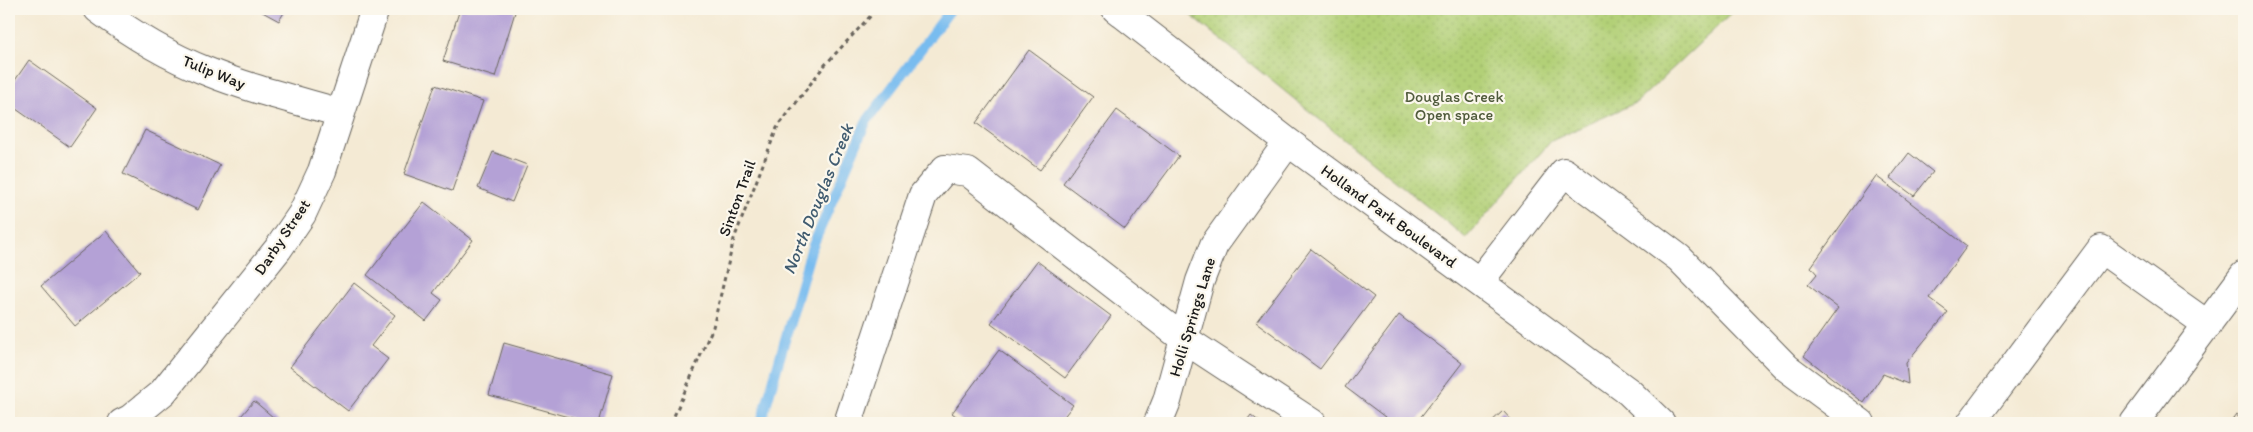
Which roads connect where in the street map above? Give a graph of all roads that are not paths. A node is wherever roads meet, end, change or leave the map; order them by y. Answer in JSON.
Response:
{"nodes":[{"id":1,"x":98,"y":9,"type":"edge"},
{"id":2,"x":375,"y":9,"type":"edge"},
{"id":3,"x":1116,"y":9,"type":"edge"},
{"id":4,"x":341,"y":113,"type":"junction"},
{"id":5,"x":1288,"y":142,"type":"junction"},
{"id":6,"x":2244,"y":275,"type":"edge"},
{"id":7,"x":1479,"y":282,"type":"junction"},
{"id":8,"x":2208,"y":325,"type":"junction"},
{"id":9,"x":1184,"y":339,"type":"junction"},
{"id":10,"x":122,"y":423,"type":"edge"},
{"id":11,"x":848,"y":423,"type":"edge"},
{"id":12,"x":1158,"y":423,"type":"edge"},
{"id":13,"x":1312,"y":423,"type":"edge"},
{"id":14,"x":1661,"y":423,"type":"edge"},
{"id":15,"x":1861,"y":423,"type":"edge"},
{"id":16,"x":1971,"y":423,"type":"edge"},
{"id":17,"x":2134,"y":423,"type":"edge"}],
"edges":[{"from":1,"to":4,"type":"street","name":"Tulip Way"},
{"from":2,"to":4,"type":"street","name":"Darby Street"},
{"from":3,"to":5,"type":"street","name":"Holland Park Boulevard"},
{"from":4,"to":10,"type":"street","name":"Darby Street"},
{"from":5,"to":7,"type":"street","name":"Holland Park Boulevard"},
{"from":5,"to":9,"type":"street","name":"Holli Springs Lane"},
{"from":6,"to":8,"type":"street"},
{"from":7,"to":14,"type":"street","name":"Holland Park Boulevard"},
{"from":7,"to":15,"type":"street"},
{"from":8,"to":16,"type":"street"},
{"from":8,"to":17,"type":"street"},
{"from":9,"to":11,"type":"street"},
{"from":9,"to":12,"type":"street","name":"Holli Springs Lane"},
{"from":9,"to":13,"type":"street"}]}
